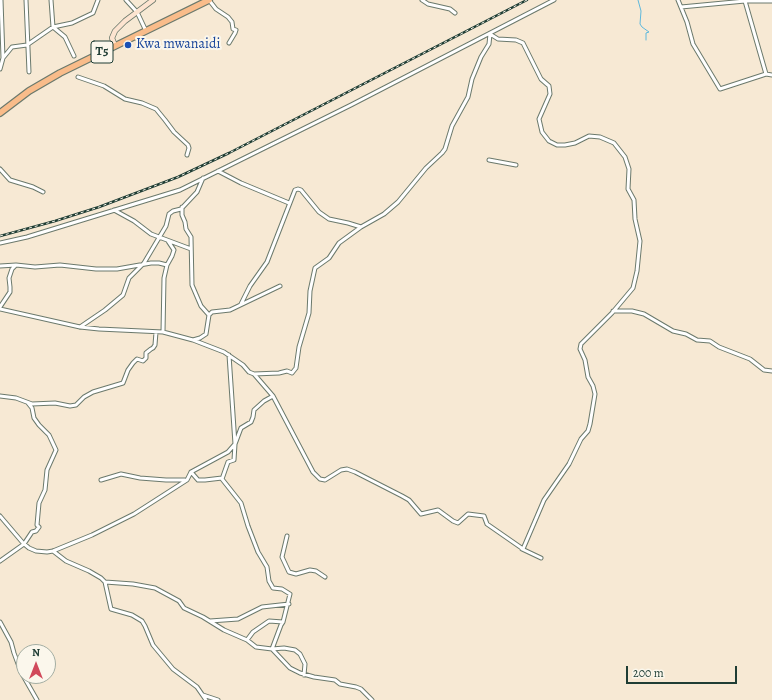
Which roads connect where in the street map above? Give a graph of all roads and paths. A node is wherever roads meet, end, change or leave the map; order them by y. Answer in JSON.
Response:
{"nodes":[{"id":1,"x":1,"y":0,"type":"edge"},
{"id":2,"x":26,"y":0,"type":"edge"},
{"id":3,"x":51,"y":0,"type":"edge"},
{"id":4,"x":98,"y":0,"type":"edge"},
{"id":5,"x":126,"y":0,"type":"edge"},
{"id":6,"x":153,"y":0,"type":"edge"},
{"id":7,"x":209,"y":0,"type":"edge"},
{"id":8,"x":422,"y":0,"type":"edge"},
{"id":9,"x":554,"y":0,"type":"edge"},
{"id":10,"x":678,"y":0,"type":"edge"},
{"id":11,"x":744,"y":1,"type":"edge"},
{"id":12,"x":772,"y":1,"type":"edge"},
{"id":13,"x":681,"y":7,"type":"junction"},
{"id":14,"x":137,"y":12,"type":"junction"},
{"id":15,"x":455,"y":13,"type":"dead end"},
{"id":16,"x":52,"y":27,"type":"junction"},
{"id":17,"x":146,"y":31,"type":"junction"},
{"id":18,"x":490,"y":34,"type":"junction"},
{"id":19,"x":1,"y":40,"type":"edge"},
{"id":20,"x":229,"y":43,"type":"dead end"},
{"id":21,"x":27,"y":45,"type":"junction"},
{"id":22,"x":115,"y":46,"type":"junction"},
{"id":23,"x":74,"y":56,"type":"dead end"},
{"id":24,"x":3,"y":58,"type":"junction"},
{"id":25,"x":0,"y":69,"type":"edge"},
{"id":26,"x":29,"y":72,"type":"dead end"},
{"id":27,"x":766,"y":74,"type":"junction"},
{"id":28,"x":772,"y":75,"type":"edge"},
{"id":29,"x":78,"y":77,"type":"dead end"},
{"id":30,"x":0,"y":113,"type":"edge"},
{"id":31,"x":187,"y":155,"type":"dead end"},
{"id":32,"x":489,"y":160,"type":"dead end"},
{"id":33,"x":516,"y":164,"type":"dead end"},
{"id":34,"x":0,"y":169,"type":"edge"},
{"id":35,"x":218,"y":171,"type":"junction"},
{"id":36,"x":203,"y":178,"type":"junction"},
{"id":37,"x":43,"y":192,"type":"dead end"},
{"id":38,"x":290,"y":203,"type":"junction"},
{"id":39,"x":182,"y":207,"type":"junction"},
{"id":40,"x":114,"y":210,"type":"junction"},
{"id":41,"x":361,"y":227,"type":"junction"},
{"id":42,"x":158,"y":237,"type":"junction"},
{"id":43,"x":168,"y":241,"type":"junction"},
{"id":44,"x":0,"y":243,"type":"edge"},
{"id":45,"x":191,"y":249,"type":"junction"},
{"id":46,"x":144,"y":263,"type":"junction"},
{"id":47,"x":16,"y":265,"type":"junction"},
{"id":48,"x":167,"y":265,"type":"junction"},
{"id":49,"x":0,"y":266,"type":"edge"},
{"id":50,"x":280,"y":286,"type":"dead end"},
{"id":51,"x":241,"y":304,"type":"junction"},
{"id":52,"x":0,"y":308,"type":"edge"},
{"id":53,"x":614,"y":312,"type":"junction"},
{"id":54,"x":209,"y":314,"type":"junction"},
{"id":55,"x":80,"y":327,"type":"junction"},
{"id":56,"x":156,"y":332,"type":"junction"},
{"id":57,"x":163,"y":332,"type":"junction"},
{"id":58,"x":192,"y":340,"type":"junction"},
{"id":59,"x":229,"y":355,"type":"junction"},
{"id":60,"x":772,"y":371,"type":"edge"},
{"id":61,"x":254,"y":374,"type":"junction"},
{"id":62,"x":0,"y":396,"type":"edge"},
{"id":63,"x":273,"y":396,"type":"junction"},
{"id":64,"x":28,"y":403,"type":"junction"},
{"id":65,"x":235,"y":444,"type":"junction"},
{"id":66,"x":191,"y":472,"type":"junction"},
{"id":67,"x":222,"y":478,"type":"junction"},
{"id":68,"x":100,"y":480,"type":"dead end"},
{"id":69,"x":187,"y":480,"type":"junction"},
{"id":70,"x":0,"y":516,"type":"edge"},
{"id":71,"x":287,"y":536,"type":"dead end"},
{"id":72,"x":24,"y":544,"type":"junction"},
{"id":73,"x":522,"y":549,"type":"junction"},
{"id":74,"x":52,"y":550,"type":"junction"},
{"id":75,"x":541,"y":558,"type":"dead end"},
{"id":76,"x":0,"y":561,"type":"edge"},
{"id":77,"x":325,"y":577,"type":"dead end"},
{"id":78,"x":105,"y":582,"type":"junction"},
{"id":79,"x":289,"y":604,"type":"junction"},
{"id":80,"x":210,"y":621,"type":"junction"},
{"id":81,"x":0,"y":622,"type":"edge"},
{"id":82,"x":283,"y":622,"type":"junction"},
{"id":83,"x":247,"y":640,"type":"junction"},
{"id":84,"x":272,"y":649,"type":"junction"},
{"id":85,"x":304,"y":675,"type":"junction"},
{"id":86,"x":203,"y":695,"type":"junction"},
{"id":87,"x":37,"y":700,"type":"edge"},
{"id":88,"x":206,"y":700,"type":"edge"},
{"id":89,"x":218,"y":700,"type":"edge"},
{"id":90,"x":372,"y":700,"type":"edge"}],
"edges":[{"from":1,"to":19,"type":"street"},
{"from":2,"to":21,"type":"street"},
{"from":3,"to":16,"type":"street"},
{"from":4,"to":16,"type":"street"},
{"from":5,"to":14,"type":"street"},
{"from":6,"to":14,"type":"street"},
{"from":7,"to":17,"type":"highway","number":"T5"},
{"from":7,"to":20,"type":"street"},
{"from":8,"to":15,"type":"street"},
{"from":9,"to":18,"type":"street"},
{"from":10,"to":13,"type":"street"},
{"from":11,"to":12,"type":"street"},
{"from":11,"to":13,"type":"street"},
{"from":11,"to":27,"type":"street"},
{"from":13,"to":27,"type":"street"},
{"from":14,"to":17,"type":"street"},
{"from":14,"to":22,"type":"street"},
{"from":16,"to":21,"type":"street"},
{"from":16,"to":23,"type":"street"},
{"from":17,"to":22,"type":"highway","number":"T5"},
{"from":18,"to":35,"type":"street"},
{"from":18,"to":41,"type":"street"},
{"from":18,"to":53,"type":"street"},
{"from":19,"to":24,"type":"street"},
{"from":21,"to":24,"type":"street"},
{"from":21,"to":26,"type":"street"},
{"from":22,"to":30,"type":"highway","number":"T5"},
{"from":24,"to":25,"type":"street"},
{"from":27,"to":28,"type":"street"},
{"from":29,"to":31,"type":"street"},
{"from":32,"to":33,"type":"street"},
{"from":34,"to":37,"type":"street"},
{"from":35,"to":36,"type":"street"},
{"from":35,"to":38,"type":"street"},
{"from":36,"to":39,"type":"street"},
{"from":36,"to":40,"type":"street"},
{"from":38,"to":41,"type":"street"},
{"from":38,"to":51,"type":"street"},
{"from":39,"to":42,"type":"street"},
{"from":39,"to":45,"type":"street"},
{"from":40,"to":42,"type":"street"},
{"from":40,"to":44,"type":"street"},
{"from":41,"to":61,"type":"street"},
{"from":42,"to":43,"type":"street"},
{"from":42,"to":46,"type":"street"},
{"from":43,"to":45,"type":"street"},
{"from":43,"to":48,"type":"street"},
{"from":45,"to":54,"type":"street"},
{"from":46,"to":47,"type":"street"},
{"from":46,"to":48,"type":"street"},
{"from":46,"to":55,"type":"street"},
{"from":47,"to":49,"type":"street"},
{"from":47,"to":52,"type":"street"},
{"from":48,"to":57,"type":"street"},
{"from":50,"to":51,"type":"street"},
{"from":51,"to":54,"type":"street"},
{"from":52,"to":55,"type":"street"},
{"from":53,"to":60,"type":"street"},
{"from":53,"to":73,"type":"street"},
{"from":54,"to":58,"type":"street"},
{"from":55,"to":56,"type":"street"},
{"from":56,"to":57,"type":"street"},
{"from":56,"to":64,"type":"street"},
{"from":57,"to":58,"type":"street"},
{"from":58,"to":59,"type":"street"},
{"from":59,"to":61,"type":"street"},
{"from":59,"to":65,"type":"street"},
{"from":61,"to":63,"type":"street"},
{"from":62,"to":64,"type":"street"},
{"from":63,"to":65,"type":"street"},
{"from":63,"to":73,"type":"street"},
{"from":64,"to":72,"type":"street"},
{"from":65,"to":66,"type":"street"},
{"from":65,"to":67,"type":"street"},
{"from":66,"to":67,"type":"street"},
{"from":66,"to":69,"type":"street"},
{"from":67,"to":79,"type":"street"},
{"from":68,"to":69,"type":"street"},
{"from":69,"to":74,"type":"street"},
{"from":70,"to":72,"type":"street"},
{"from":71,"to":77,"type":"street"},
{"from":72,"to":74,"type":"street"},
{"from":72,"to":76,"type":"street"},
{"from":73,"to":75,"type":"street"},
{"from":74,"to":78,"type":"street"},
{"from":78,"to":80,"type":"street"},
{"from":78,"to":86,"type":"street"},
{"from":79,"to":80,"type":"street"},
{"from":79,"to":82,"type":"street"},
{"from":80,"to":83,"type":"street"},
{"from":81,"to":87,"type":"street"},
{"from":82,"to":83,"type":"street"},
{"from":82,"to":84,"type":"street"},
{"from":83,"to":84,"type":"street"},
{"from":84,"to":85,"type":"street"},
{"from":84,"to":85,"type":"street"},
{"from":85,"to":90,"type":"street"},
{"from":86,"to":88,"type":"street"},
{"from":86,"to":89,"type":"street"}]}
